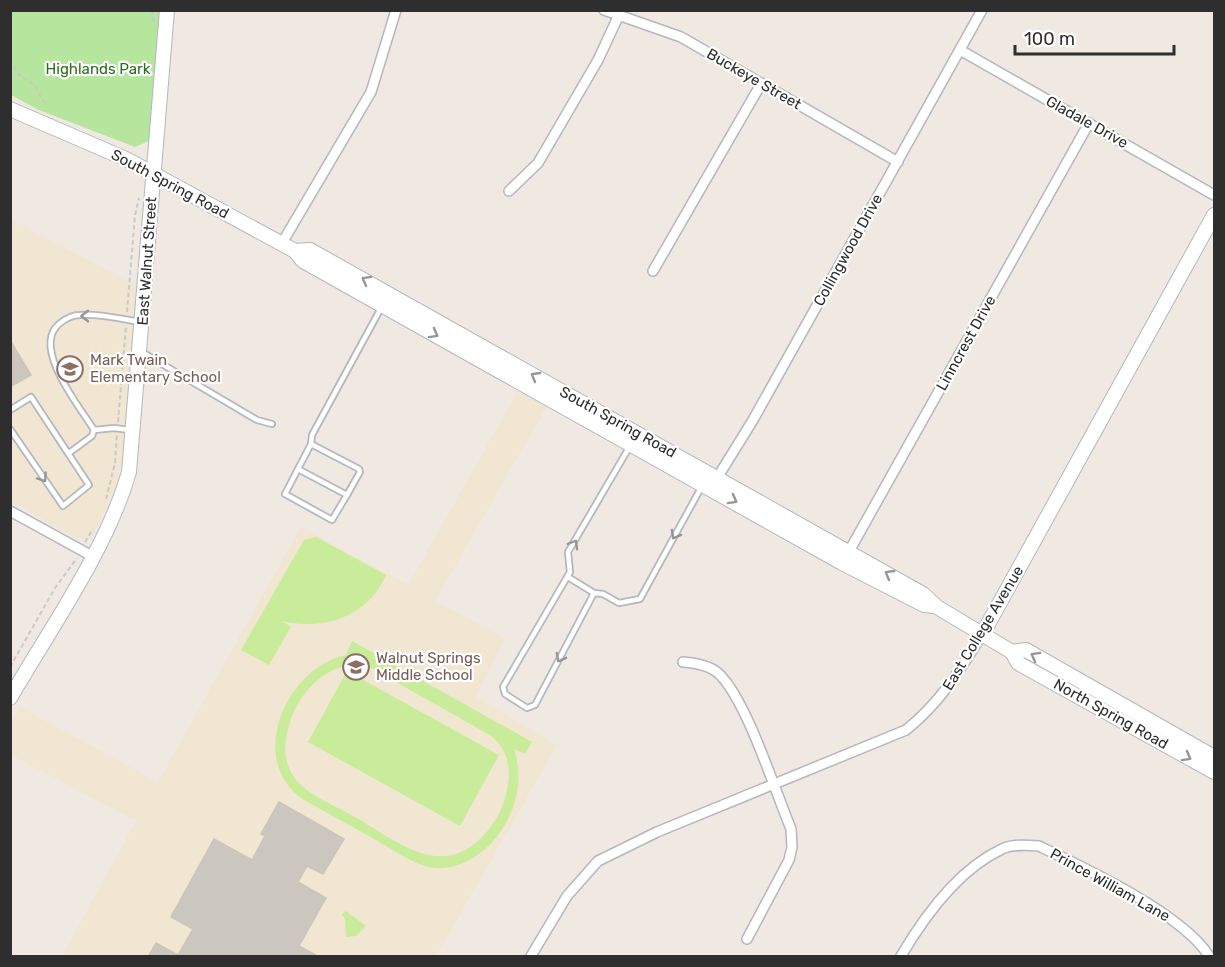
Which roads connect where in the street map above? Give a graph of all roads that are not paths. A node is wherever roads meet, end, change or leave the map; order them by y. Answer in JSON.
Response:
{"nodes":[{"id":1,"x":167,"y":10,"type":"edge"},
{"id":2,"x":396,"y":10,"type":"edge"},
{"id":3,"x":604,"y":10,"type":"edge"},
{"id":4,"x":982,"y":10,"type":"edge"},
{"id":5,"x":618,"y":18,"type":"junction"},
{"id":6,"x":960,"y":50,"type":"junction"},
{"id":7,"x":761,"y":84,"type":"junction"},
{"id":8,"x":10,"y":109,"type":"edge"},
{"id":9,"x":1089,"y":123,"type":"junction"},
{"id":10,"x":898,"y":162,"type":"junction"},
{"id":11,"x":154,"y":173,"type":"junction"},
{"id":12,"x":509,"y":191,"type":"dead end"},
{"id":13,"x":1215,"y":195,"type":"edge"},
{"id":14,"x":1215,"y":215,"type":"edge"},
{"id":15,"x":282,"y":243,"type":"junction"},
{"id":16,"x":653,"y":272,"type":"dead end"},
{"id":17,"x":385,"y":299,"type":"junction"},
{"id":18,"x":143,"y":322,"type":"junction"},
{"id":19,"x":140,"y":351,"type":"junction"},
{"id":20,"x":10,"y":410,"type":"edge"},
{"id":21,"x":272,"y":424,"type":"dead end"},
{"id":22,"x":10,"y":429,"type":"edge"},
{"id":23,"x":94,"y":430,"type":"junction"},
{"id":24,"x":134,"y":431,"type":"junction"},
{"id":25,"x":636,"y":442,"type":"junction"},
{"id":26,"x":311,"y":444,"type":"junction"},
{"id":27,"x":69,"y":453,"type":"junction"},
{"id":28,"x":298,"y":469,"type":"junction"},
{"id":29,"x":711,"y":483,"type":"junction"},
{"id":30,"x":347,"y":495,"type":"junction"},
{"id":31,"x":10,"y":511,"type":"edge"},
{"id":32,"x":92,"y":556,"type":"junction"},
{"id":33,"x":846,"y":557,"type":"junction"},
{"id":34,"x":568,"y":577,"type":"junction"},
{"id":35,"x":594,"y":593,"type":"junction"},
{"id":36,"x":983,"y":633,"type":"junction"},
{"id":37,"x":1012,"y":652,"type":"junction"},
{"id":38,"x":683,"y":662,"type":"dead end"},
{"id":39,"x":10,"y":698,"type":"edge"},
{"id":40,"x":1215,"y":757,"type":"edge"},
{"id":41,"x":1215,"y":772,"type":"edge"},
{"id":42,"x":773,"y":786,"type":"junction"},
{"id":43,"x":747,"y":939,"type":"dead end"},
{"id":44,"x":531,"y":957,"type":"edge"},
{"id":45,"x":901,"y":957,"type":"edge"},
{"id":46,"x":1209,"y":957,"type":"edge"}],
"edges":[{"from":1,"to":11,"type":"main road","name":"East Walnut Street"},
{"from":2,"to":15,"type":"street"},
{"from":3,"to":5,"type":"street","name":"Buckeye Street"},
{"from":4,"to":6,"type":"street","name":"Collingwood Drive"},
{"from":5,"to":7,"type":"street","name":"Buckeye Street"},
{"from":5,"to":12,"type":"street"},
{"from":6,"to":9,"type":"street","name":"Gladale Drive"},
{"from":6,"to":10,"type":"street","name":"Collingwood Drive"},
{"from":7,"to":10,"type":"street","name":"Buckeye Street"},
{"from":7,"to":16,"type":"street"},
{"from":8,"to":11,"type":"main road","name":"South Spring Road"},
{"from":9,"to":13,"type":"street","name":"Gladale Drive"},
{"from":9,"to":33,"type":"street","name":"Linncrest Drive"},
{"from":10,"to":29,"type":"street","name":"Collingwood Drive"},
{"from":11,"to":15,"type":"main road","name":"South Spring Road"},
{"from":11,"to":18,"type":"main road","name":"East Walnut Street"},
{"from":14,"to":36,"type":"main road","name":"East College Avenue"},
{"from":15,"to":17,"type":"main road","name":"South Spring Road"},
{"from":17,"to":25,"type":"main road","name":"South Spring Road"},
{"from":17,"to":26,"type":"lane"},
{"from":18,"to":19,"type":"main road","name":"East Walnut Street"},
{"from":18,"to":23,"type":"lane","one_way":true},
{"from":19,"to":21,"type":"lane"},
{"from":19,"to":24,"type":"main road","name":"East Walnut Street"},
{"from":20,"to":27,"type":"lane"},
{"from":22,"to":27,"type":"lane","one_way":true},
{"from":23,"to":24,"type":"lane"},
{"from":23,"to":27,"type":"lane"},
{"from":24,"to":32,"type":"main road","name":"East Walnut Street"},
{"from":25,"to":29,"type":"main road","name":"South Spring Road"},
{"from":34,"to":25,"type":"lane","one_way":true},
{"from":26,"to":28,"type":"lane"},
{"from":26,"to":30,"type":"lane"},
{"from":28,"to":30,"type":"lane"},
{"from":28,"to":30,"type":"lane"},
{"from":29,"to":33,"type":"main road","name":"South Spring Road"},
{"from":29,"to":35,"type":"lane","one_way":true},
{"from":31,"to":32,"type":"street"},
{"from":32,"to":39,"type":"main road","name":"East Walnut Street"},
{"from":33,"to":36,"type":"main road","name":"South Spring Road"},
{"from":34,"to":35,"type":"lane"},
{"from":35,"to":34,"type":"lane","one_way":true},
{"from":36,"to":37,"type":"main road","name":"North Spring Road"},
{"from":36,"to":42,"type":"street","name":"East College Avenue"},
{"from":40,"to":37,"type":"main road","name":"North Spring Road","one_way":true},
{"from":37,"to":41,"type":"main road","name":"North Spring Road","one_way":true},
{"from":38,"to":42,"type":"street"},
{"from":42,"to":43,"type":"street"},
{"from":42,"to":44,"type":"street","name":"East College Avenue"},
{"from":45,"to":46,"type":"street","name":"Prince William Lane"}]}
